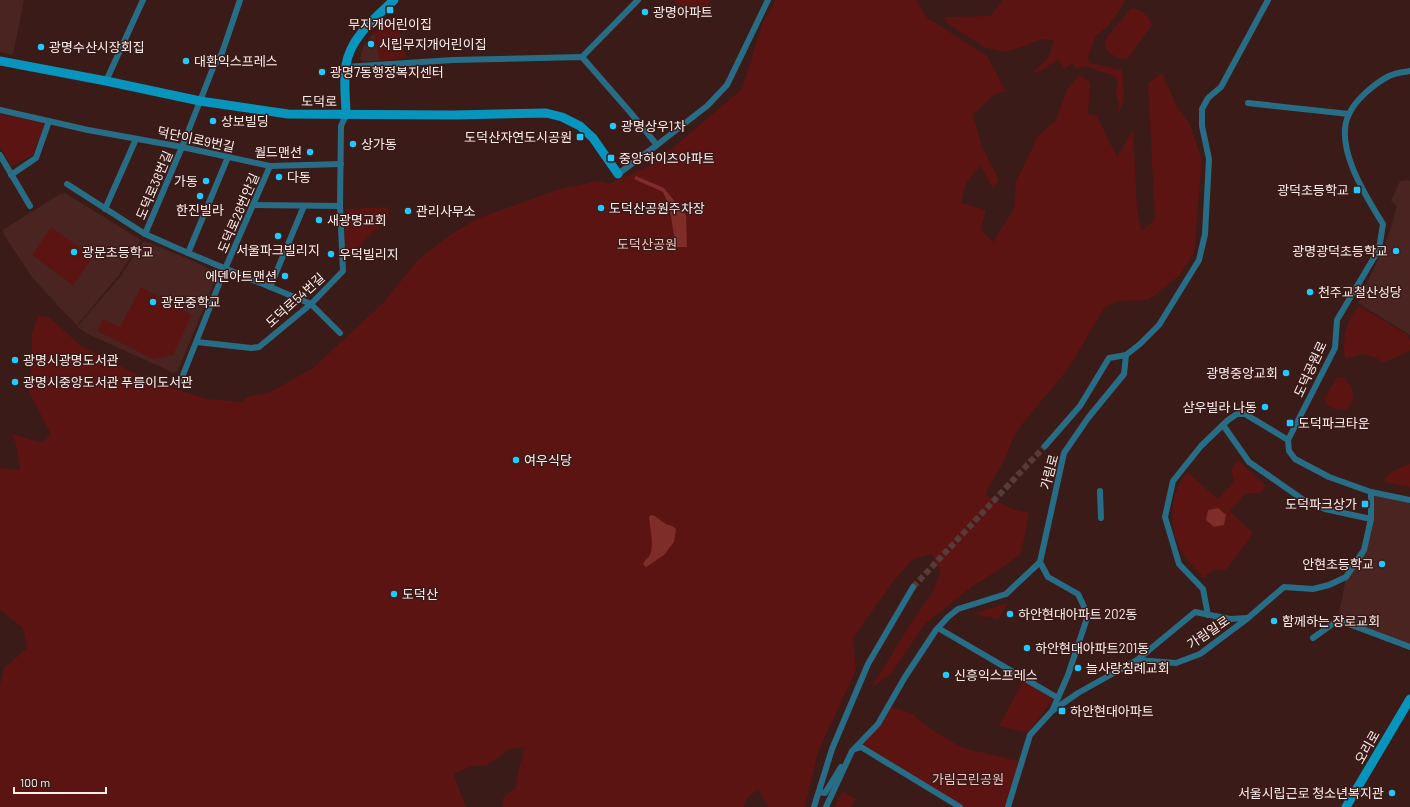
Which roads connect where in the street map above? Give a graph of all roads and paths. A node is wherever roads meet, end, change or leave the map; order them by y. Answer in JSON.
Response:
{"nodes":[{"id":1,"x":143,"y":0,"type":"edge"},
{"id":2,"x":240,"y":0,"type":"edge"},
{"id":3,"x":394,"y":0,"type":"edge"},
{"id":4,"x":638,"y":0,"type":"edge"},
{"id":5,"x":768,"y":0,"type":"edge"},
{"id":6,"x":1268,"y":0,"type":"edge"},
{"id":7,"x":582,"y":57,"type":"junction"},
{"id":8,"x":0,"y":61,"type":"edge"},
{"id":9,"x":345,"y":67,"type":"junction"},
{"id":10,"x":1410,"y":71,"type":"edge"},
{"id":11,"x":106,"y":81,"type":"junction"},
{"id":12,"x":200,"y":101,"type":"junction"},
{"id":13,"x":1248,"y":103,"type":"dead end"},
{"id":14,"x":0,"y":110,"type":"edge"},
{"id":15,"x":1349,"y":114,"type":"junction"},
{"id":16,"x":346,"y":115,"type":"junction"},
{"id":17,"x":49,"y":121,"type":"junction"},
{"id":18,"x":136,"y":139,"type":"junction"},
{"id":19,"x":657,"y":145,"type":"junction"},
{"id":20,"x":182,"y":147,"type":"junction"},
{"id":21,"x":0,"y":155,"type":"edge"},
{"id":22,"x":228,"y":157,"type":"junction"},
{"id":23,"x":340,"y":164,"type":"junction"},
{"id":24,"x":270,"y":166,"type":"junction"},
{"id":25,"x":618,"y":174,"type":"joint"},
{"id":26,"x":11,"y":175,"type":"junction"},
{"id":27,"x":67,"y":184,"type":"dead end"},
{"id":28,"x":254,"y":205,"type":"junction"},
{"id":29,"x":30,"y":206,"type":"dead end"},
{"id":30,"x":304,"y":206,"type":"junction"},
{"id":31,"x":340,"y":206,"type":"junction"},
{"id":32,"x":105,"y":209,"type":"junction"},
{"id":33,"x":146,"y":234,"type":"junction"},
{"id":34,"x":188,"y":253,"type":"junction"},
{"id":35,"x":226,"y":269,"type":"junction"},
{"id":36,"x":270,"y":288,"type":"junction"},
{"id":37,"x":311,"y":304,"type":"junction"},
{"id":38,"x":340,"y":333,"type":"dead end"},
{"id":39,"x":197,"y":342,"type":"junction"},
{"id":40,"x":1126,"y":355,"type":"junction"},
{"id":41,"x":181,"y":380,"type":"dead end"},
{"id":42,"x":1223,"y":425,"type":"junction"},
{"id":43,"x":1288,"y":440,"type":"junction"},
{"id":44,"x":1045,"y":446,"type":"tunnel mouth"},
{"id":45,"x":1100,"y":491,"type":"dead end"},
{"id":46,"x":1371,"y":492,"type":"junction"},
{"id":47,"x":1410,"y":500,"type":"edge"},
{"id":48,"x":1100,"y":518,"type":"dead end"},
{"id":49,"x":1371,"y":519,"type":"junction"},
{"id":50,"x":1040,"y":562,"type":"junction"},
{"id":51,"x":913,"y":587,"type":"tunnel mouth"},
{"id":52,"x":1208,"y":615,"type":"junction"},
{"id":53,"x":1248,"y":618,"type":"junction"},
{"id":54,"x":938,"y":628,"type":"junction"},
{"id":55,"x":1312,"y":638,"type":"dead end"},
{"id":56,"x":1410,"y":647,"type":"edge"},
{"id":57,"x":1137,"y":660,"type":"junction"},
{"id":58,"x":1058,"y":698,"type":"junction"},
{"id":59,"x":1410,"y":699,"type":"edge"},
{"id":60,"x":1052,"y":711,"type":"junction"},
{"id":61,"x":852,"y":751,"type":"junction"},
{"id":62,"x":819,"y":792,"type":"junction"},
{"id":63,"x":814,"y":807,"type":"edge"},
{"id":64,"x":826,"y":807,"type":"edge"},
{"id":65,"x":960,"y":807,"type":"edge"},
{"id":66,"x":1008,"y":807,"type":"edge"},
{"id":67,"x":1346,"y":807,"type":"edge"}],
"edges":[{"from":1,"to":11,"type":"street"},
{"from":2,"to":12,"type":"street","name":"도덕로38번길"},
{"from":3,"to":9,"type":"street"},
{"from":4,"to":7,"type":"street"},
{"from":5,"to":19,"type":"street"},
{"from":6,"to":40,"type":"street"},
{"from":7,"to":9,"type":"street"},
{"from":7,"to":19,"type":"street"},
{"from":8,"to":11,"type":"street","name":"도덕로"},
{"from":9,"to":16,"type":"street"},
{"from":10,"to":15,"type":"street"},
{"from":11,"to":12,"type":"street","name":"도덕로"},
{"from":12,"to":16,"type":"street","name":"도덕로"},
{"from":12,"to":20,"type":"street","name":"도덕로38번길"},
{"from":13,"to":15,"type":"street"},
{"from":14,"to":17,"type":"street","name":"덕단이로9번길"},
{"from":15,"to":43,"type":"street","name":"도덕공원로"},
{"from":16,"to":23,"type":"street","name":"도덕로54번길"},
{"from":16,"to":25,"type":"street","name":"도덕로"},
{"from":17,"to":18,"type":"street","name":"덕단이로9번길"},
{"from":17,"to":26,"type":"street"},
{"from":18,"to":20,"type":"street","name":"덕단이로9번길"},
{"from":18,"to":32,"type":"street"},
{"from":19,"to":25,"type":"street"},
{"from":20,"to":22,"type":"street","name":"덕단이로9번길"},
{"from":20,"to":33,"type":"street","name":"도덕로38번길"},
{"from":21,"to":26,"type":"street"},
{"from":22,"to":24,"type":"street","name":"덕단이로9번길"},
{"from":22,"to":34,"type":"street"},
{"from":23,"to":24,"type":"street","name":"덕단이로9번길"},
{"from":23,"to":31,"type":"street","name":"도덕로54번길"},
{"from":24,"to":28,"type":"street","name":"도덕로28번안길"},
{"from":26,"to":29,"type":"street"},
{"from":27,"to":32,"type":"street","name":"도덕로28번안길"},
{"from":28,"to":30,"type":"street"},
{"from":28,"to":35,"type":"street","name":"도덕로28번안길"},
{"from":30,"to":31,"type":"street"},
{"from":30,"to":36,"type":"street"},
{"from":31,"to":37,"type":"street","name":"도덕로54번길"},
{"from":32,"to":33,"type":"street","name":"도덕로28번안길"},
{"from":33,"to":34,"type":"street","name":"도덕로28번안길"},
{"from":34,"to":35,"type":"street","name":"도덕로28번안길"},
{"from":35,"to":36,"type":"street","name":"도덕로28번안길"},
{"from":35,"to":39,"type":"street","name":"도덕로28번안길"},
{"from":36,"to":37,"type":"street","name":"도덕로28번안길"},
{"from":37,"to":38,"type":"street","name":"도덕로28번안길"},
{"from":37,"to":39,"type":"street","name":"도덕로54번길"},
{"from":39,"to":41,"type":"street","name":"도덕로28번안길"},
{"from":40,"to":44,"type":"street","name":"가림로"},
{"from":40,"to":50,"type":"street","name":"가림로"},
{"from":42,"to":43,"type":"street"},
{"from":42,"to":49,"type":"street"},
{"from":42,"to":52,"type":"street"},
{"from":43,"to":46,"type":"street"},
{"from":45,"to":48,"type":"street"},
{"from":46,"to":47,"type":"street"},
{"from":46,"to":49,"type":"street","name":"가림일로"},
{"from":49,"to":53,"type":"street","name":"가림일로"},
{"from":50,"to":54,"type":"street"},
{"from":50,"to":58,"type":"street"},
{"from":51,"to":62,"type":"street"},
{"from":52,"to":53,"type":"street"},
{"from":52,"to":57,"type":"street"},
{"from":53,"to":57,"type":"street","name":"가림일로"},
{"from":54,"to":58,"type":"street"},
{"from":54,"to":61,"type":"street"},
{"from":55,"to":56,"type":"street"},
{"from":57,"to":60,"type":"street"},
{"from":58,"to":60,"type":"street"},
{"from":59,"to":67,"type":"street","name":"오리로"},
{"from":60,"to":66,"type":"street"},
{"from":61,"to":62,"type":"street"},
{"from":61,"to":64,"type":"street"},
{"from":61,"to":65,"type":"street"},
{"from":62,"to":63,"type":"street"}]}
